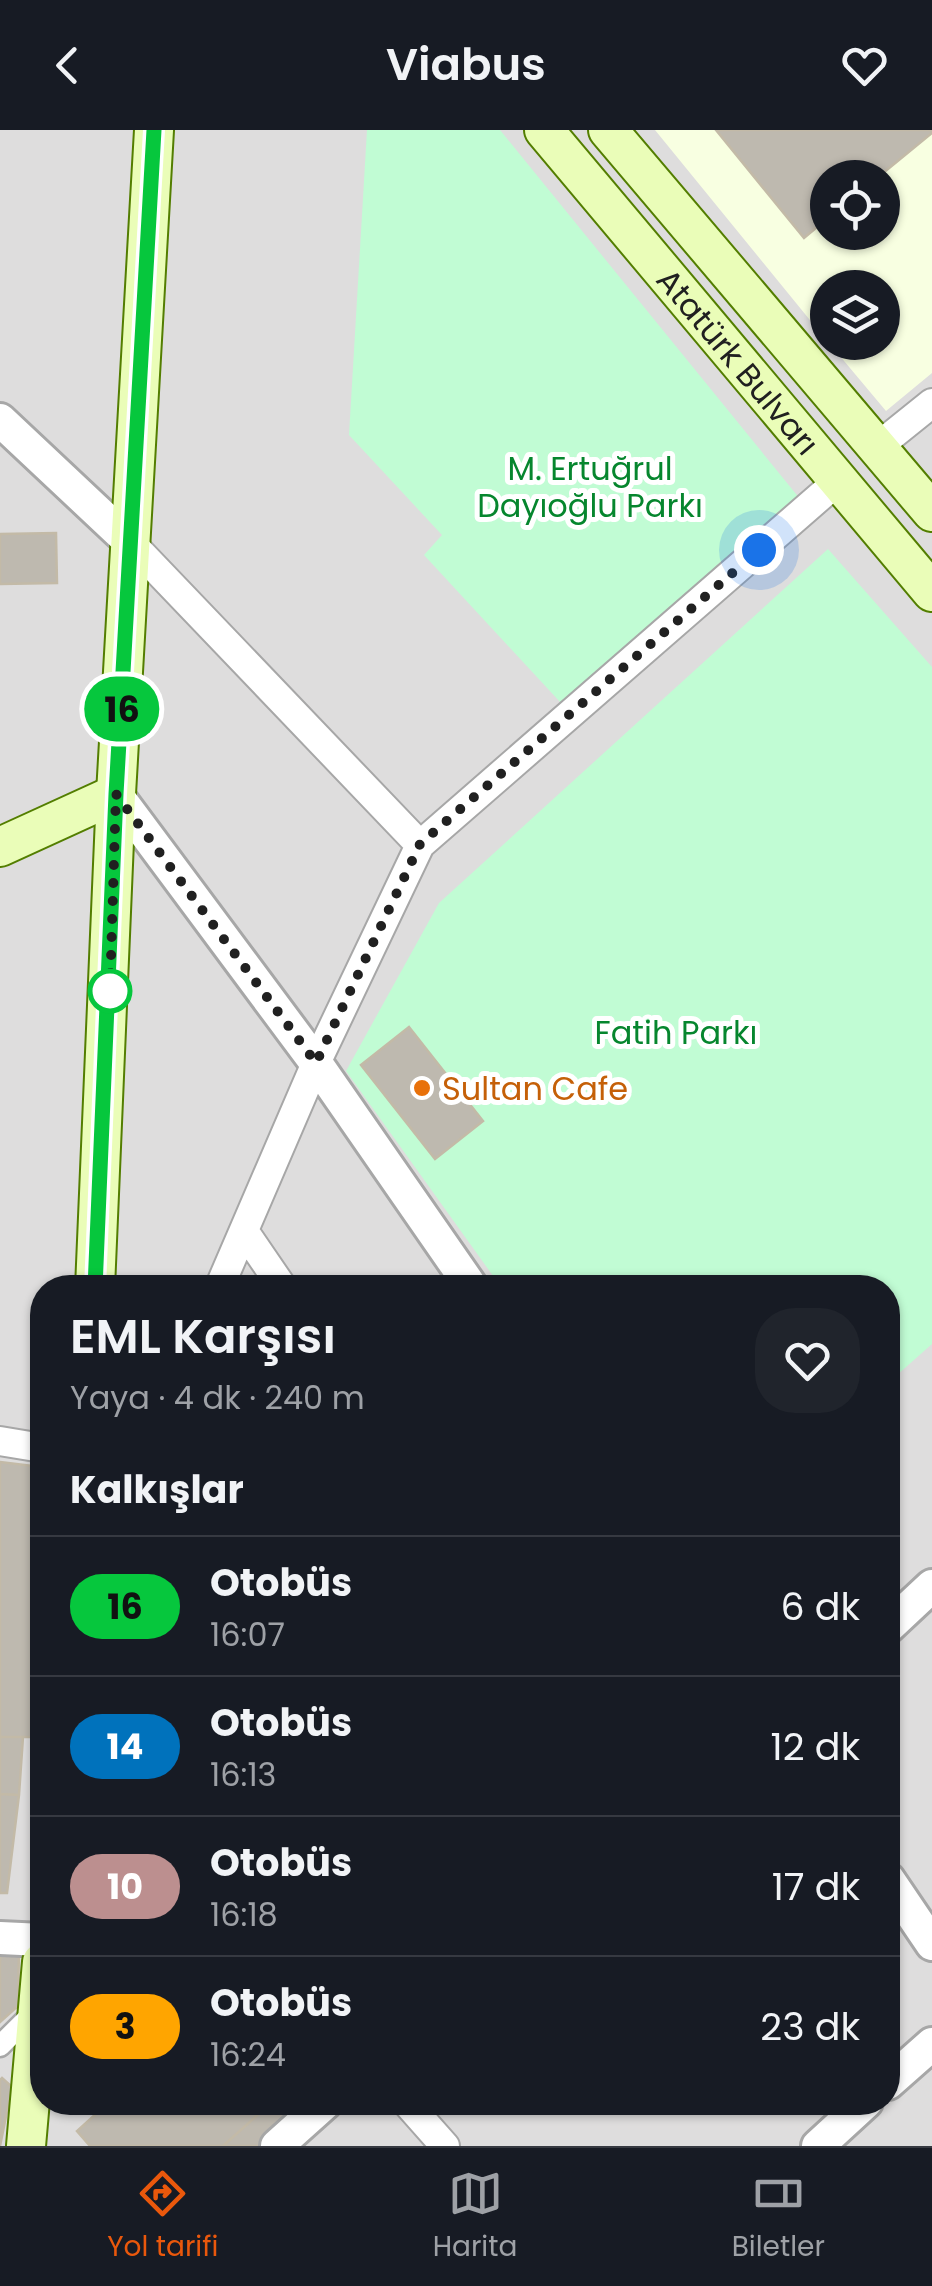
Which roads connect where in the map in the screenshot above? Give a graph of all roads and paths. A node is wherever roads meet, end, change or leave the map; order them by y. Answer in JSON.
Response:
{"nodes":[{"id":1,"x":154,"y":130,"type":"edge"},
{"id":2,"x":544,"y":130,"type":"edge"},
{"id":3,"x":608,"y":130,"type":"edge"},
{"id":4,"x":932,"y":403,"type":"edge"},
{"id":5,"x":0,"y":420,"type":"edge"},
{"id":6,"x":876,"y":448,"type":"junction"},
{"id":7,"x":839,"y":480,"type":"junction"},
{"id":8,"x":932,"y":512,"type":"edge"},
{"id":9,"x":132,"y":544,"type":"junction"},
{"id":10,"x":932,"y":592,"type":"edge"},
{"id":11,"x":116,"y":794,"type":"junction"},
{"id":12,"x":420,"y":844,"type":"junction"},
{"id":13,"x":0,"y":847,"type":"edge"},
{"id":14,"x":316,"y":1063,"type":"junction"},
{"id":15,"x":244,"y":1231,"type":"junction"},
{"id":16,"x":96,"y":1275,"type":"edge"},
{"id":17,"x":225,"y":1275,"type":"edge"},
{"id":18,"x":274,"y":1275,"type":"edge"},
{"id":19,"x":463,"y":1275,"type":"edge"},
{"id":20,"x":0,"y":1441,"type":"edge"},
{"id":21,"x":30,"y":1446,"type":"edge"},
{"id":22,"x":932,"y":1586,"type":"edge"},
{"id":23,"x":900,"y":1616,"type":"edge"},
{"id":24,"x":900,"y":1897,"type":"edge"},
{"id":25,"x":0,"y":1938,"type":"edge"},
{"id":26,"x":30,"y":1939,"type":"edge"},
{"id":27,"x":932,"y":1944,"type":"edge"},
{"id":28,"x":30,"y":2016,"type":"edge"},
{"id":29,"x":932,"y":2044,"type":"edge"},
{"id":30,"x":0,"y":2046,"type":"edge"},
{"id":31,"x":900,"y":2073,"type":"edge"},
{"id":32,"x":30,"y":2106,"type":"edge"},
{"id":33,"x":312,"y":2115,"type":"edge"},
{"id":34,"x":418,"y":2115,"type":"edge"},
{"id":35,"x":852,"y":2115,"type":"edge"},
{"id":36,"x":26,"y":2146,"type":"edge"},
{"id":37,"x":277,"y":2146,"type":"edge"},
{"id":38,"x":445,"y":2146,"type":"edge"},
{"id":39,"x":818,"y":2146,"type":"edge"}],
"edges":[{"from":1,"to":9,"type":"main road"},
{"from":2,"to":7,"type":"main road","name":"Atatürk Bulvarı"},
{"from":3,"to":6,"type":"main road","name":"Atatürk Bulvarı"},
{"from":4,"to":6,"type":"street"},
{"from":5,"to":9,"type":"street"},
{"from":6,"to":7,"type":"main road"},
{"from":6,"to":8,"type":"main road","name":"Atatürk Bulvarı"},
{"from":7,"to":10,"type":"main road","name":"Atatürk Bulvarı"},
{"from":7,"to":12,"type":"street"},
{"from":9,"to":11,"type":"main road"},
{"from":9,"to":12,"type":"street"},
{"from":11,"to":13,"type":"main road"},
{"from":11,"to":14,"type":"street"},
{"from":11,"to":16,"type":"main road"},
{"from":12,"to":14,"type":"street"},
{"from":14,"to":15,"type":"street"},
{"from":14,"to":19,"type":"street"},
{"from":15,"to":17,"type":"street"},
{"from":15,"to":18,"type":"street"},
{"from":20,"to":21,"type":"street"},
{"from":22,"to":23,"type":"street"},
{"from":24,"to":27,"type":"street"},
{"from":25,"to":26,"type":"street"},
{"from":28,"to":30,"type":"street"},
{"from":29,"to":31,"type":"street"},
{"from":32,"to":36,"type":"main road"},
{"from":33,"to":37,"type":"street"},
{"from":34,"to":38,"type":"street"},
{"from":35,"to":39,"type":"street"}]}
